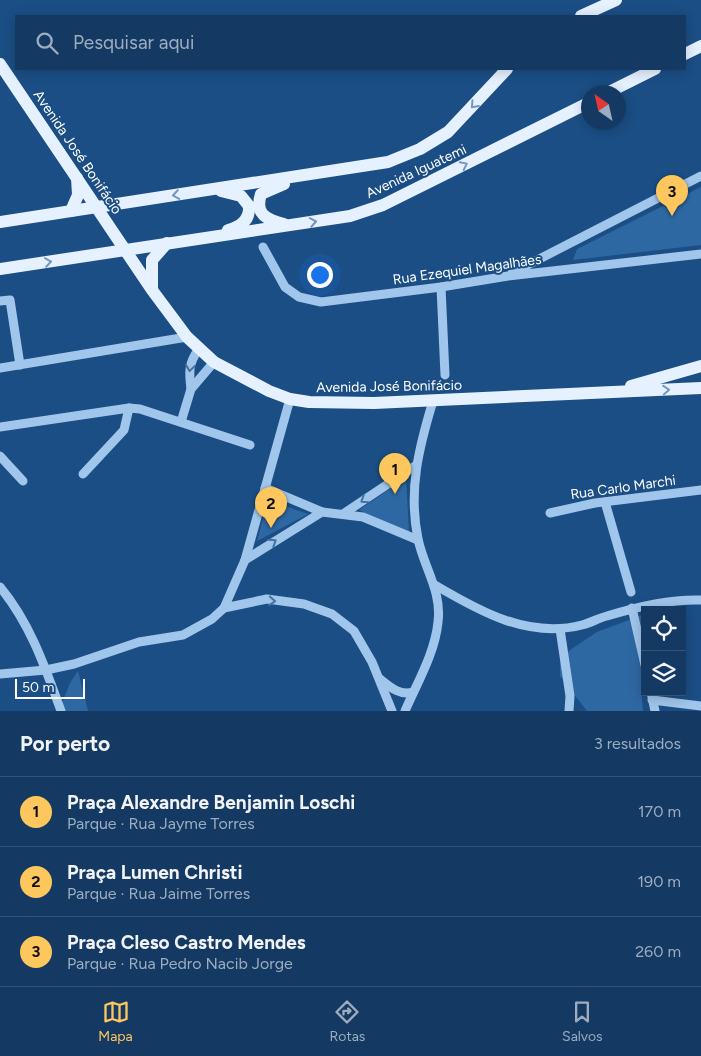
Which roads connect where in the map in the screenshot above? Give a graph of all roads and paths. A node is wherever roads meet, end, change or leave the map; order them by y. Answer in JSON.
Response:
{"nodes":[{"id":1,"x":616,"y":0,"type":"edge"},
{"id":2,"x":583,"y":15,"type":"edge"},
{"id":3,"x":701,"y":46,"type":"edge"},
{"id":4,"x":686,"y":54,"type":"edge"},
{"id":5,"x":0,"y":64,"type":"edge"},
{"id":6,"x":506,"y":70,"type":"edge"},
{"id":7,"x":653,"y":70,"type":"edge"},
{"id":8,"x":623,"y":85,"type":"edge"},
{"id":9,"x":581,"y":106,"type":"edge"},
{"id":10,"x":310,"y":175,"type":"junction"},
{"id":11,"x":701,"y":176,"type":"edge"},
{"id":12,"x":77,"y":178,"type":"junction"},
{"id":13,"x":210,"y":190,"type":"junction"},
{"id":14,"x":97,"y":207,"type":"junction"},
{"id":15,"x":71,"y":211,"type":"junction"},
{"id":16,"x":0,"y":222,"type":"edge"},
{"id":17,"x":291,"y":226,"type":"junction"},
{"id":18,"x":204,"y":237,"type":"junction"},
{"id":19,"x":167,"y":243,"type":"junction"},
{"id":20,"x":264,"y":247,"type":"dead end"},
{"id":21,"x":126,"y":250,"type":"junction"},
{"id":22,"x":701,"y":254,"type":"edge"},
{"id":23,"x":0,"y":269,"type":"edge"},
{"id":24,"x":508,"y":276,"type":"junction"},
{"id":25,"x":441,"y":287,"type":"junction"},
{"id":26,"x":152,"y":290,"type":"junction"},
{"id":27,"x":0,"y":301,"type":"edge"},
{"id":28,"x":187,"y":337,"type":"junction"},
{"id":29,"x":199,"y":349,"type":"junction"},
{"id":30,"x":214,"y":362,"type":"junction"},
{"id":31,"x":20,"y":365,"type":"junction"},
{"id":32,"x":701,"y":366,"type":"edge"},
{"id":33,"x":0,"y":368,"type":"edge"},
{"id":34,"x":445,"y":375,"type":"dead end"},
{"id":35,"x":701,"y":388,"type":"edge"},
{"id":36,"x":191,"y":389,"type":"junction"},
{"id":37,"x":600,"y":394,"type":"junction"},
{"id":38,"x":290,"y":399,"type":"junction"},
{"id":39,"x":433,"y":401,"type":"junction"},
{"id":40,"x":129,"y":408,"type":"junction"},
{"id":41,"x":181,"y":422,"type":"junction"},
{"id":42,"x":0,"y":427,"type":"edge"},
{"id":43,"x":250,"y":445,"type":"dead end"},
{"id":44,"x":0,"y":456,"type":"edge"},
{"id":45,"x":415,"y":466,"type":"junction"},
{"id":46,"x":83,"y":474,"type":"dead end"},
{"id":47,"x":23,"y":481,"type":"dead end"},
{"id":48,"x":265,"y":488,"type":"junction"},
{"id":49,"x":701,"y":490,"type":"edge"},
{"id":50,"x":605,"y":502,"type":"junction"},
{"id":51,"x":322,"y":512,"type":"junction"},
{"id":52,"x":550,"y":513,"type":"dead end"},
{"id":53,"x":343,"y":514,"type":"junction"},
{"id":54,"x":418,"y":540,"type":"junction"},
{"id":55,"x":245,"y":560,"type":"junction"},
{"id":56,"x":435,"y":584,"type":"junction"},
{"id":57,"x":0,"y":587,"type":"edge"},
{"id":58,"x":232,"y":589,"type":"junction"},
{"id":59,"x":631,"y":592,"type":"dead end"},
{"id":60,"x":701,"y":600,"type":"edge"},
{"id":61,"x":241,"y":604,"type":"junction"},
{"id":62,"x":224,"y":608,"type":"junction"},
{"id":63,"x":632,"y":608,"type":"junction"},
{"id":64,"x":560,"y":629,"type":"junction"},
{"id":65,"x":642,"y":651,"type":"edge"},
{"id":66,"x":46,"y":670,"type":"junction"},
{"id":67,"x":0,"y":674,"type":"edge"},
{"id":68,"x":378,"y":677,"type":"junction"},
{"id":69,"x":413,"y":692,"type":"junction"},
{"id":70,"x":652,"y":696,"type":"edge"},
{"id":71,"x":701,"y":706,"type":"edge"},
{"id":72,"x":61,"y":711,"type":"edge"},
{"id":73,"x":392,"y":711,"type":"edge"},
{"id":74,"x":405,"y":711,"type":"edge"},
{"id":75,"x":569,"y":711,"type":"edge"},
{"id":76,"x":655,"y":711,"type":"edge"}],
"edges":[{"from":1,"to":2,"type":"main road"},
{"from":3,"to":4,"type":"main road"},
{"from":5,"to":12,"type":"main road","name":"Avenida José Bonifácio"},
{"from":6,"to":10,"type":"main road","name":"Avenida Iguatemi","one_way":true},
{"from":7,"to":8,"type":"main road"},
{"from":17,"to":9,"type":"main road","name":"Avenida Iguatemi","one_way":true},
{"from":10,"to":13,"type":"main road","name":"Avenida Iguatemi"},
{"from":10,"to":17,"type":"main road"},
{"from":11,"to":24,"type":"street"},
{"from":12,"to":14,"type":"main road","name":"Avenida José Bonifácio"},
{"from":12,"to":15,"type":"main road"},
{"from":13,"to":14,"type":"main road","name":"Avenida Iguatemi","one_way":true},
{"from":13,"to":18,"type":"main road"},
{"from":14,"to":15,"type":"main road","name":"Avenida Iguatemi"},
{"from":14,"to":21,"type":"main road","name":"Avenida José Bonifácio"},
{"from":15,"to":16,"type":"main road","name":"Avenida Iguatemi"},
{"from":17,"to":18,"type":"main road","name":"Avenida Iguatemi"},
{"from":18,"to":19,"type":"main road","name":"Avenida Iguatemi"},
{"from":19,"to":21,"type":"main road","name":"Avenida Iguatemi"},
{"from":19,"to":26,"type":"main road"},
{"from":20,"to":25,"type":"street","name":"Rua Ezequiel Magalhães"},
{"from":23,"to":21,"type":"main road","name":"Avenida Iguatemi","one_way":true},
{"from":21,"to":26,"type":"main road","name":"Avenida José Bonifácio"},
{"from":22,"to":24,"type":"street","name":"Rua Ezequiel Magalhães"},
{"from":24,"to":25,"type":"street","name":"Rua Ezequiel Magalhães"},
{"from":25,"to":34,"type":"street"},
{"from":26,"to":28,"type":"main road","name":"Avenida José Bonifácio"},
{"from":27,"to":31,"type":"street"},
{"from":28,"to":29,"type":"main road","name":"Avenida José Bonifácio"},
{"from":28,"to":31,"type":"street"},
{"from":29,"to":30,"type":"main road","name":"Avenida José Bonifácio"},
{"from":29,"to":36,"type":"street","one_way":true},
{"from":30,"to":36,"type":"street"},
{"from":30,"to":38,"type":"main road","name":"Avenida José Bonifácio"},
{"from":31,"to":33,"type":"street"},
{"from":32,"to":37,"type":"main road"},
{"from":37,"to":35,"type":"main road","name":"Avenida José Bonifácio","one_way":true},
{"from":36,"to":41,"type":"street"},
{"from":37,"to":39,"type":"main road","name":"Avenida José Bonifácio"},
{"from":38,"to":39,"type":"main road","name":"Avenida José Bonifácio"},
{"from":38,"to":48,"type":"street"},
{"from":39,"to":45,"type":"street"},
{"from":40,"to":41,"type":"street"},
{"from":40,"to":42,"type":"street"},
{"from":40,"to":46,"type":"street"},
{"from":41,"to":43,"type":"street"},
{"from":44,"to":47,"type":"street"},
{"from":45,"to":53,"type":"street","one_way":true},
{"from":45,"to":54,"type":"street"},
{"from":48,"to":51,"type":"street"},
{"from":48,"to":55,"type":"street"},
{"from":49,"to":50,"type":"street","name":"Rua Carlo Marchi"},
{"from":50,"to":52,"type":"street","name":"Rua Carlo Marchi"},
{"from":50,"to":59,"type":"street"},
{"from":51,"to":53,"type":"street"},
{"from":55,"to":51,"type":"street","one_way":true},
{"from":53,"to":54,"type":"street"},
{"from":54,"to":56,"type":"street"},
{"from":55,"to":58,"type":"street"},
{"from":56,"to":64,"type":"street"},
{"from":56,"to":69,"type":"street"},
{"from":57,"to":66,"type":"street"},
{"from":58,"to":61,"type":"street"},
{"from":58,"to":62,"type":"street"},
{"from":60,"to":63,"type":"street"},
{"from":61,"to":62,"type":"street"},
{"from":61,"to":68,"type":"street","one_way":true},
{"from":62,"to":66,"type":"street"},
{"from":63,"to":64,"type":"street"},
{"from":63,"to":65,"type":"street"},
{"from":64,"to":75,"type":"street"},
{"from":66,"to":67,"type":"street"},
{"from":66,"to":72,"type":"street"},
{"from":68,"to":69,"type":"street"},
{"from":68,"to":73,"type":"street"},
{"from":69,"to":74,"type":"street"},
{"from":70,"to":71,"type":"street"},
{"from":70,"to":76,"type":"street"}]}
